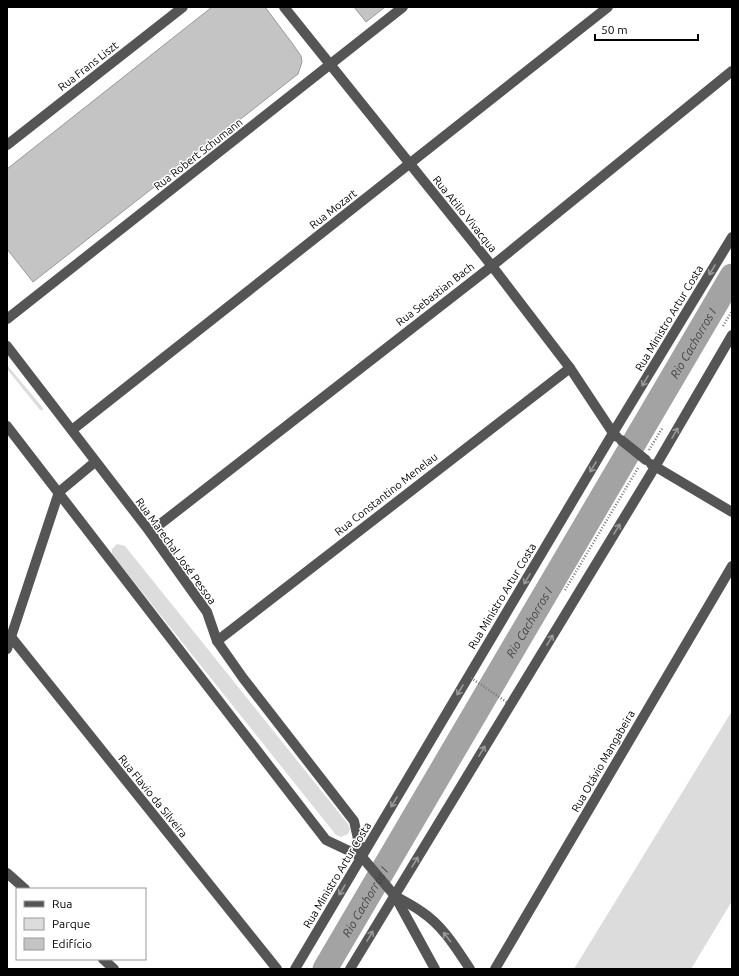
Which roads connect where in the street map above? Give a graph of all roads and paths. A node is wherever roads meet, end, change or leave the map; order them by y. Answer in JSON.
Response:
{"nodes":[{"id":1,"x":184,"y":7,"type":"edge"},
{"id":2,"x":284,"y":7,"type":"edge"},
{"id":3,"x":403,"y":7,"type":"edge"},
{"id":4,"x":608,"y":7,"type":"edge"},
{"id":5,"x":330,"y":65,"type":"junction"},
{"id":6,"x":732,"y":71,"type":"edge"},
{"id":7,"x":7,"y":145,"type":"edge"},
{"id":8,"x":410,"y":164,"type":"junction"},
{"id":9,"x":732,"y":237,"type":"edge"},
{"id":10,"x":492,"y":266,"type":"junction"},
{"id":11,"x":7,"y":319,"type":"edge"},
{"id":12,"x":732,"y":336,"type":"edge"},
{"id":13,"x":7,"y":346,"type":"edge"},
{"id":14,"x":570,"y":368,"type":"junction"},
{"id":15,"x":7,"y":426,"type":"edge"},
{"id":16,"x":72,"y":430,"type":"junction"},
{"id":17,"x":617,"y":437,"type":"junction"},
{"id":18,"x":95,"y":462,"type":"junction"},
{"id":19,"x":655,"y":467,"type":"junction"},
{"id":20,"x":59,"y":492,"type":"junction"},
{"id":21,"x":732,"y":512,"type":"edge"},
{"id":22,"x":150,"y":532,"type":"junction"},
{"id":23,"x":732,"y":566,"type":"edge"},
{"id":24,"x":11,"y":637,"type":"junction"},
{"id":25,"x":217,"y":640,"type":"junction"},
{"id":26,"x":7,"y":650,"type":"edge"},
{"id":27,"x":471,"y":678,"type":"dead end"},
{"id":28,"x":508,"y":703,"type":"dead end"},
{"id":29,"x":362,"y":857,"type":"junction"},
{"id":30,"x":7,"y":873,"type":"edge"},
{"id":31,"x":24,"y":888,"type":"edge"},
{"id":32,"x":395,"y":896,"type":"junction"},
{"id":33,"x":104,"y":960,"type":"edge"},
{"id":34,"x":114,"y":969,"type":"edge"},
{"id":35,"x":277,"y":969,"type":"edge"},
{"id":36,"x":295,"y":969,"type":"edge"},
{"id":37,"x":350,"y":969,"type":"edge"},
{"id":38,"x":435,"y":969,"type":"edge"},
{"id":39,"x":470,"y":969,"type":"edge"},
{"id":40,"x":495,"y":969,"type":"edge"}],
"edges":[{"from":1,"to":7,"type":"street","name":"Rua Frans Liszt"},
{"from":2,"to":5,"type":"street","name":"Rua Atilio Vivacqua"},
{"from":3,"to":5,"type":"street","name":"Rua Robert Schumann"},
{"from":4,"to":8,"type":"street","name":"Rua Mozart"},
{"from":5,"to":8,"type":"street","name":"Rua Atilio Vivacqua"},
{"from":5,"to":11,"type":"street","name":"Rua Robert Schumann"},
{"from":6,"to":10,"type":"street","name":"Rua Sebastian Bach"},
{"from":8,"to":10,"type":"street","name":"Rua Atilio Vivacqua"},
{"from":8,"to":16,"type":"street","name":"Rua Mozart"},
{"from":9,"to":17,"type":"street","name":"Rua Ministro Artur Costa","one_way":true},
{"from":10,"to":14,"type":"street","name":"Rua Atilio Vivacqua"},
{"from":10,"to":22,"type":"street","name":"Rua Sebastian Bach"},
{"from":19,"to":12,"type":"street","one_way":true},
{"from":13,"to":16,"type":"street","name":"Rua Marechal José Pessoa"},
{"from":14,"to":17,"type":"street","name":"Rua Atilio Vivacqua"},
{"from":14,"to":25,"type":"street","name":"Rua Constantino Menelau"},
{"from":15,"to":20,"type":"street","name":"Rua Marechal José Pessoa"},
{"from":16,"to":18,"type":"street","name":"Rua Marechal José Pessoa"},
{"from":17,"to":19,"type":"street","name":"Rua Atilio Vivacqua","bridge":true},
{"from":17,"to":29,"type":"street","name":"Rua Ministro Artur Costa","one_way":true},
{"from":18,"to":20,"type":"street"},
{"from":18,"to":22,"type":"street","name":"Rua Marechal José Pessoa"},
{"from":19,"to":21,"type":"street","name":"Rua Atilio Vivacqua"},
{"from":32,"to":19,"type":"street","one_way":true},
{"from":20,"to":24,"type":"street"},
{"from":20,"to":29,"type":"street","name":"Rua Marechal José Pessoa"},
{"from":22,"to":25,"type":"street","name":"Rua Marechal José Pessoa"},
{"from":23,"to":40,"type":"street","name":"Rua Otávio Mangabeira"},
{"from":24,"to":26,"type":"street"},
{"from":24,"to":35,"type":"street","name":"Rua Flavio da Silveira"},
{"from":25,"to":29,"type":"street","name":"Rua Marechal José Pessoa"},
{"from":27,"to":28,"type":"path","bridge":true},
{"from":29,"to":32,"type":"street","name":"Rua Marechal José Pessoa"},
{"from":29,"to":36,"type":"street","name":"Rua Ministro Artur Costa","one_way":true},
{"from":30,"to":31,"type":"street"},
{"from":37,"to":32,"type":"street","one_way":true},
{"from":32,"to":38,"type":"street","name":"Rua Marechal José Pessoa"},
{"from":39,"to":32,"type":"street","name":"Rua Marechal José Pessoa","one_way":true},
{"from":33,"to":34,"type":"street"}]}
